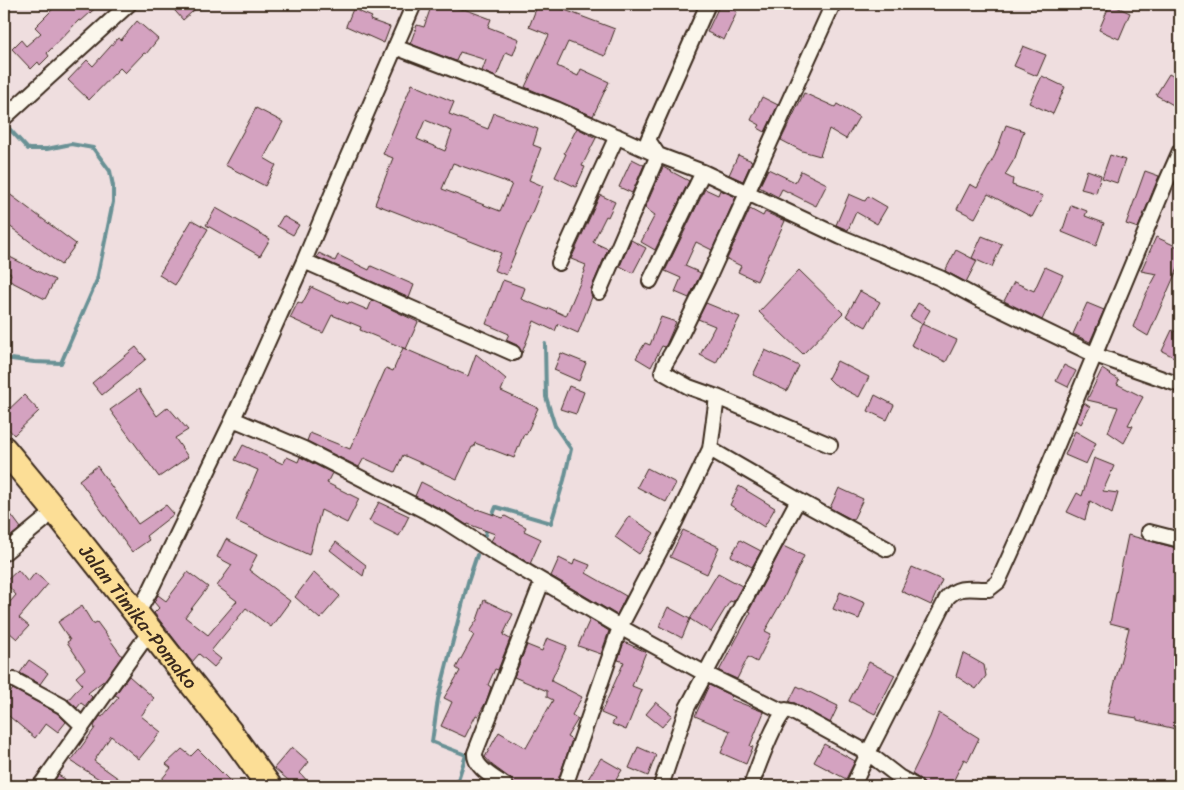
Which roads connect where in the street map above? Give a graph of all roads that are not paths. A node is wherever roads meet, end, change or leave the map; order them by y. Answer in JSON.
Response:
{"nodes":[{"id":1,"x":129,"y":4,"type":"edge"},
{"id":2,"x":414,"y":4,"type":"edge"},
{"id":3,"x":708,"y":4,"type":"edge"},
{"id":4,"x":833,"y":4,"type":"edge"},
{"id":5,"x":395,"y":48,"type":"junction"},
{"id":6,"x":6,"y":117,"type":"edge"},
{"id":7,"x":617,"y":136,"type":"junction"},
{"id":8,"x":1180,"y":151,"type":"edge"},
{"id":9,"x":658,"y":155,"type":"junction"},
{"id":10,"x":703,"y":172,"type":"junction"},
{"id":11,"x":748,"y":194,"type":"junction"},
{"id":12,"x":304,"y":261,"type":"junction"},
{"id":13,"x":559,"y":263,"type":"dead end"},
{"id":14,"x":650,"y":281,"type":"dead end"},
{"id":15,"x":598,"y":292,"type":"dead end"},
{"id":16,"x":514,"y":353,"type":"dead end"},
{"id":17,"x":1095,"y":354,"type":"junction"},
{"id":18,"x":1180,"y":385,"type":"edge"},
{"id":19,"x":717,"y":397,"type":"junction"},
{"id":20,"x":233,"y":419,"type":"junction"},
{"id":21,"x":830,"y":445,"type":"dead end"},
{"id":22,"x":4,"y":449,"type":"edge"},
{"id":23,"x":710,"y":449,"type":"junction"},
{"id":24,"x":4,"y":471,"type":"edge"},
{"id":25,"x":798,"y":500,"type":"junction"},
{"id":26,"x":44,"y":520,"type":"junction"},
{"id":27,"x":1149,"y":532,"type":"dead end"},
{"id":28,"x":1180,"y":540,"type":"edge"},
{"id":29,"x":888,"y":548,"type":"dead end"},
{"id":30,"x":4,"y":553,"type":"edge"},
{"id":31,"x":542,"y":582,"type":"junction"},
{"id":32,"x":137,"y":614,"type":"junction"},
{"id":33,"x":620,"y":627,"type":"junction"},
{"id":34,"x":142,"y":641,"type":"junction"},
{"id":35,"x":704,"y":673,"type":"junction"},
{"id":36,"x":14,"y":680,"type":"dead end"},
{"id":37,"x":784,"y":712,"type":"junction"},
{"id":38,"x":82,"y":725,"type":"junction"},
{"id":39,"x":868,"y":753,"type":"junction"},
{"id":40,"x":40,"y":786,"type":"edge"},
{"id":41,"x":254,"y":786,"type":"edge"},
{"id":42,"x":269,"y":786,"type":"edge"},
{"id":43,"x":506,"y":786,"type":"edge"},
{"id":44,"x":565,"y":786,"type":"edge"},
{"id":45,"x":662,"y":786,"type":"edge"},
{"id":46,"x":752,"y":786,"type":"edge"},
{"id":47,"x":853,"y":786,"type":"edge"},
{"id":48,"x":915,"y":786,"type":"edge"}],
"edges":[{"from":1,"to":6,"type":"street"},
{"from":2,"to":5,"type":"street"},
{"from":3,"to":9,"type":"street"},
{"from":4,"to":11,"type":"street"},
{"from":5,"to":7,"type":"street"},
{"from":5,"to":12,"type":"street"},
{"from":7,"to":9,"type":"street"},
{"from":7,"to":13,"type":"street"},
{"from":8,"to":17,"type":"street"},
{"from":9,"to":10,"type":"street"},
{"from":9,"to":15,"type":"street"},
{"from":10,"to":11,"type":"street"},
{"from":10,"to":14,"type":"street"},
{"from":11,"to":17,"type":"street"},
{"from":11,"to":19,"type":"street"},
{"from":12,"to":16,"type":"street"},
{"from":12,"to":20,"type":"street"},
{"from":17,"to":18,"type":"street"},
{"from":17,"to":39,"type":"street"},
{"from":19,"to":21,"type":"street"},
{"from":19,"to":23,"type":"street"},
{"from":20,"to":31,"type":"street"},
{"from":20,"to":32,"type":"street"},
{"from":22,"to":32,"type":"highway","name":"Jalan Timika-Pomako"},
{"from":23,"to":25,"type":"street"},
{"from":23,"to":33,"type":"street"},
{"from":24,"to":26,"type":"highway","name":"Jalan Timika-Pomako"},
{"from":25,"to":29,"type":"street"},
{"from":25,"to":35,"type":"street"},
{"from":26,"to":30,"type":"street"},
{"from":26,"to":34,"type":"highway","name":"Jalan Timika-Pomako"},
{"from":27,"to":28,"type":"street"},
{"from":31,"to":33,"type":"street"},
{"from":31,"to":43,"type":"street"},
{"from":32,"to":42,"type":"highway","name":"Jalan Timika-Pomako"},
{"from":33,"to":35,"type":"street"},
{"from":33,"to":44,"type":"street"},
{"from":34,"to":38,"type":"street"},
{"from":34,"to":41,"type":"highway","name":"Jalan Timika-Pomako"},
{"from":35,"to":37,"type":"street"},
{"from":35,"to":45,"type":"street"},
{"from":36,"to":38,"type":"street"},
{"from":37,"to":39,"type":"street"},
{"from":37,"to":46,"type":"street"},
{"from":38,"to":40,"type":"street"},
{"from":39,"to":47,"type":"street"},
{"from":39,"to":48,"type":"street"}]}
